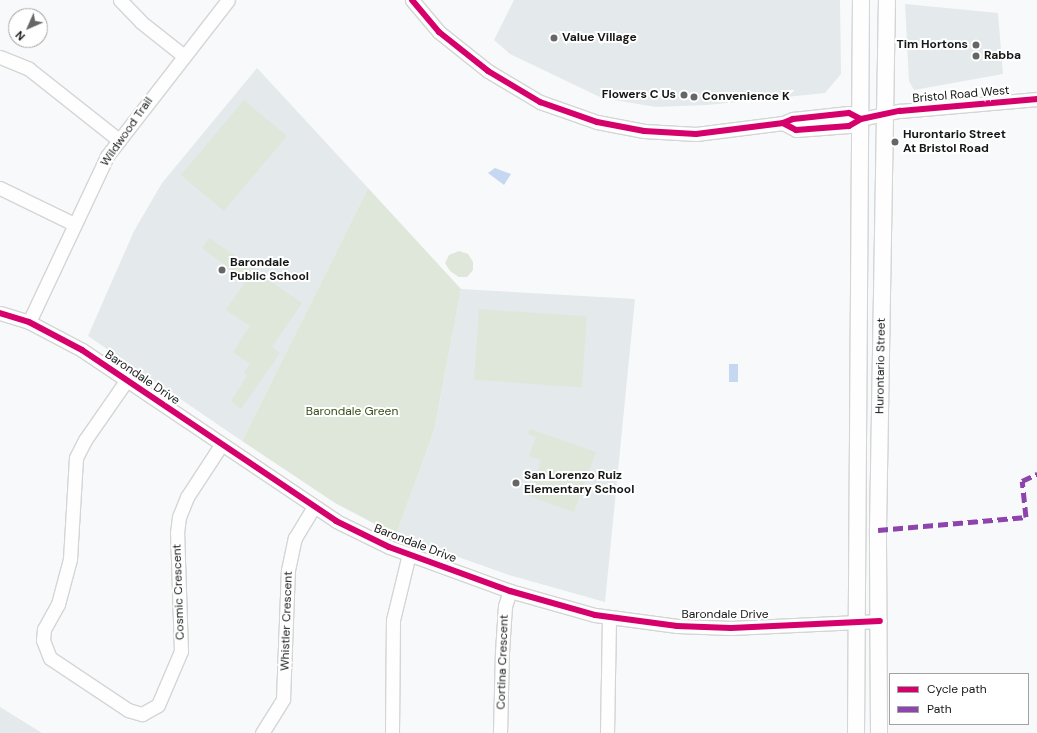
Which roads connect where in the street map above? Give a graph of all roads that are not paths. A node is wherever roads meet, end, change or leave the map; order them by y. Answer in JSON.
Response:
{"nodes":[{"id":1,"x":120,"y":0,"type":"edge"},
{"id":2,"x":228,"y":0,"type":"edge"},
{"id":3,"x":412,"y":0,"type":"edge"},
{"id":4,"x":861,"y":0,"type":"edge"},
{"id":5,"x":887,"y":0,"type":"edge"},
{"id":6,"x":184,"y":56,"type":"junction"},
{"id":7,"x":0,"y":57,"type":"edge"},
{"id":8,"x":1037,"y":99,"type":"edge"},
{"id":9,"x":886,"y":113,"type":"junction"},
{"id":10,"x":862,"y":119,"type":"junction"},
{"id":11,"x":119,"y":140,"type":"junction"},
{"id":12,"x":0,"y":188,"type":"edge"},
{"id":13,"x":74,"y":224,"type":"junction"},
{"id":14,"x":0,"y":313,"type":"edge"},
{"id":15,"x":29,"y":322,"type":"junction"},
{"id":16,"x":126,"y":381,"type":"junction"},
{"id":17,"x":221,"y":444,"type":"junction"},
{"id":18,"x":313,"y":508,"type":"junction"},
{"id":19,"x":409,"y":554,"type":"junction"},
{"id":20,"x":510,"y":591,"type":"junction"},
{"id":21,"x":609,"y":618,"type":"junction"},
{"id":22,"x":858,"y":622,"type":"junction"},
{"id":23,"x":880,"y":622,"type":"junction"},
{"id":24,"x":262,"y":733,"type":"edge"},
{"id":25,"x":392,"y":733,"type":"edge"},
{"id":26,"x":500,"y":733,"type":"edge"},
{"id":27,"x":607,"y":733,"type":"edge"},
{"id":28,"x":856,"y":733,"type":"edge"},
{"id":29,"x":879,"y":733,"type":"edge"}],
"edges":[{"from":1,"to":6,"type":"street"},
{"from":2,"to":6,"type":"street","name":"Wildwood Trail"},
{"from":3,"to":10,"type":"street","name":"Bristol Road West"},
{"from":4,"to":10,"type":"main road","name":"Hurontario Street"},
{"from":5,"to":9,"type":"main road","name":"Hurontario Street"},
{"from":6,"to":11,"type":"street","name":"Wildwood Trail"},
{"from":7,"to":11,"type":"street"},
{"from":8,"to":9,"type":"street","name":"Bristol Road West"},
{"from":9,"to":10,"type":"street","name":"Bristol Road West"},
{"from":9,"to":23,"type":"main road","name":"Hurontario Street"},
{"from":10,"to":22,"type":"main road","name":"Hurontario Street"},
{"from":11,"to":13,"type":"street","name":"Wildwood Trail"},
{"from":12,"to":13,"type":"street"},
{"from":13,"to":15,"type":"street","name":"Wildwood Trail"},
{"from":14,"to":15,"type":"street","name":"Barondale Drive"},
{"from":15,"to":16,"type":"street","name":"Barondale Drive"},
{"from":16,"to":17,"type":"street","name":"Barondale Drive"},
{"from":16,"to":17,"type":"street","name":"Cosmic Crescent"},
{"from":17,"to":18,"type":"street","name":"Barondale Drive"},
{"from":18,"to":19,"type":"street","name":"Barondale Drive"},
{"from":18,"to":24,"type":"street","name":"Whistler Crescent"},
{"from":19,"to":20,"type":"street","name":"Barondale Drive"},
{"from":19,"to":25,"type":"street"},
{"from":20,"to":21,"type":"street","name":"Barondale Drive"},
{"from":20,"to":26,"type":"street","name":"Cortina Crescent"},
{"from":21,"to":22,"type":"street","name":"Barondale Drive"},
{"from":21,"to":27,"type":"street"},
{"from":22,"to":23,"type":"street","name":"Barondale Drive"},
{"from":22,"to":28,"type":"main road","name":"Hurontario Street"},
{"from":23,"to":29,"type":"main road","name":"Hurontario Street"}]}
